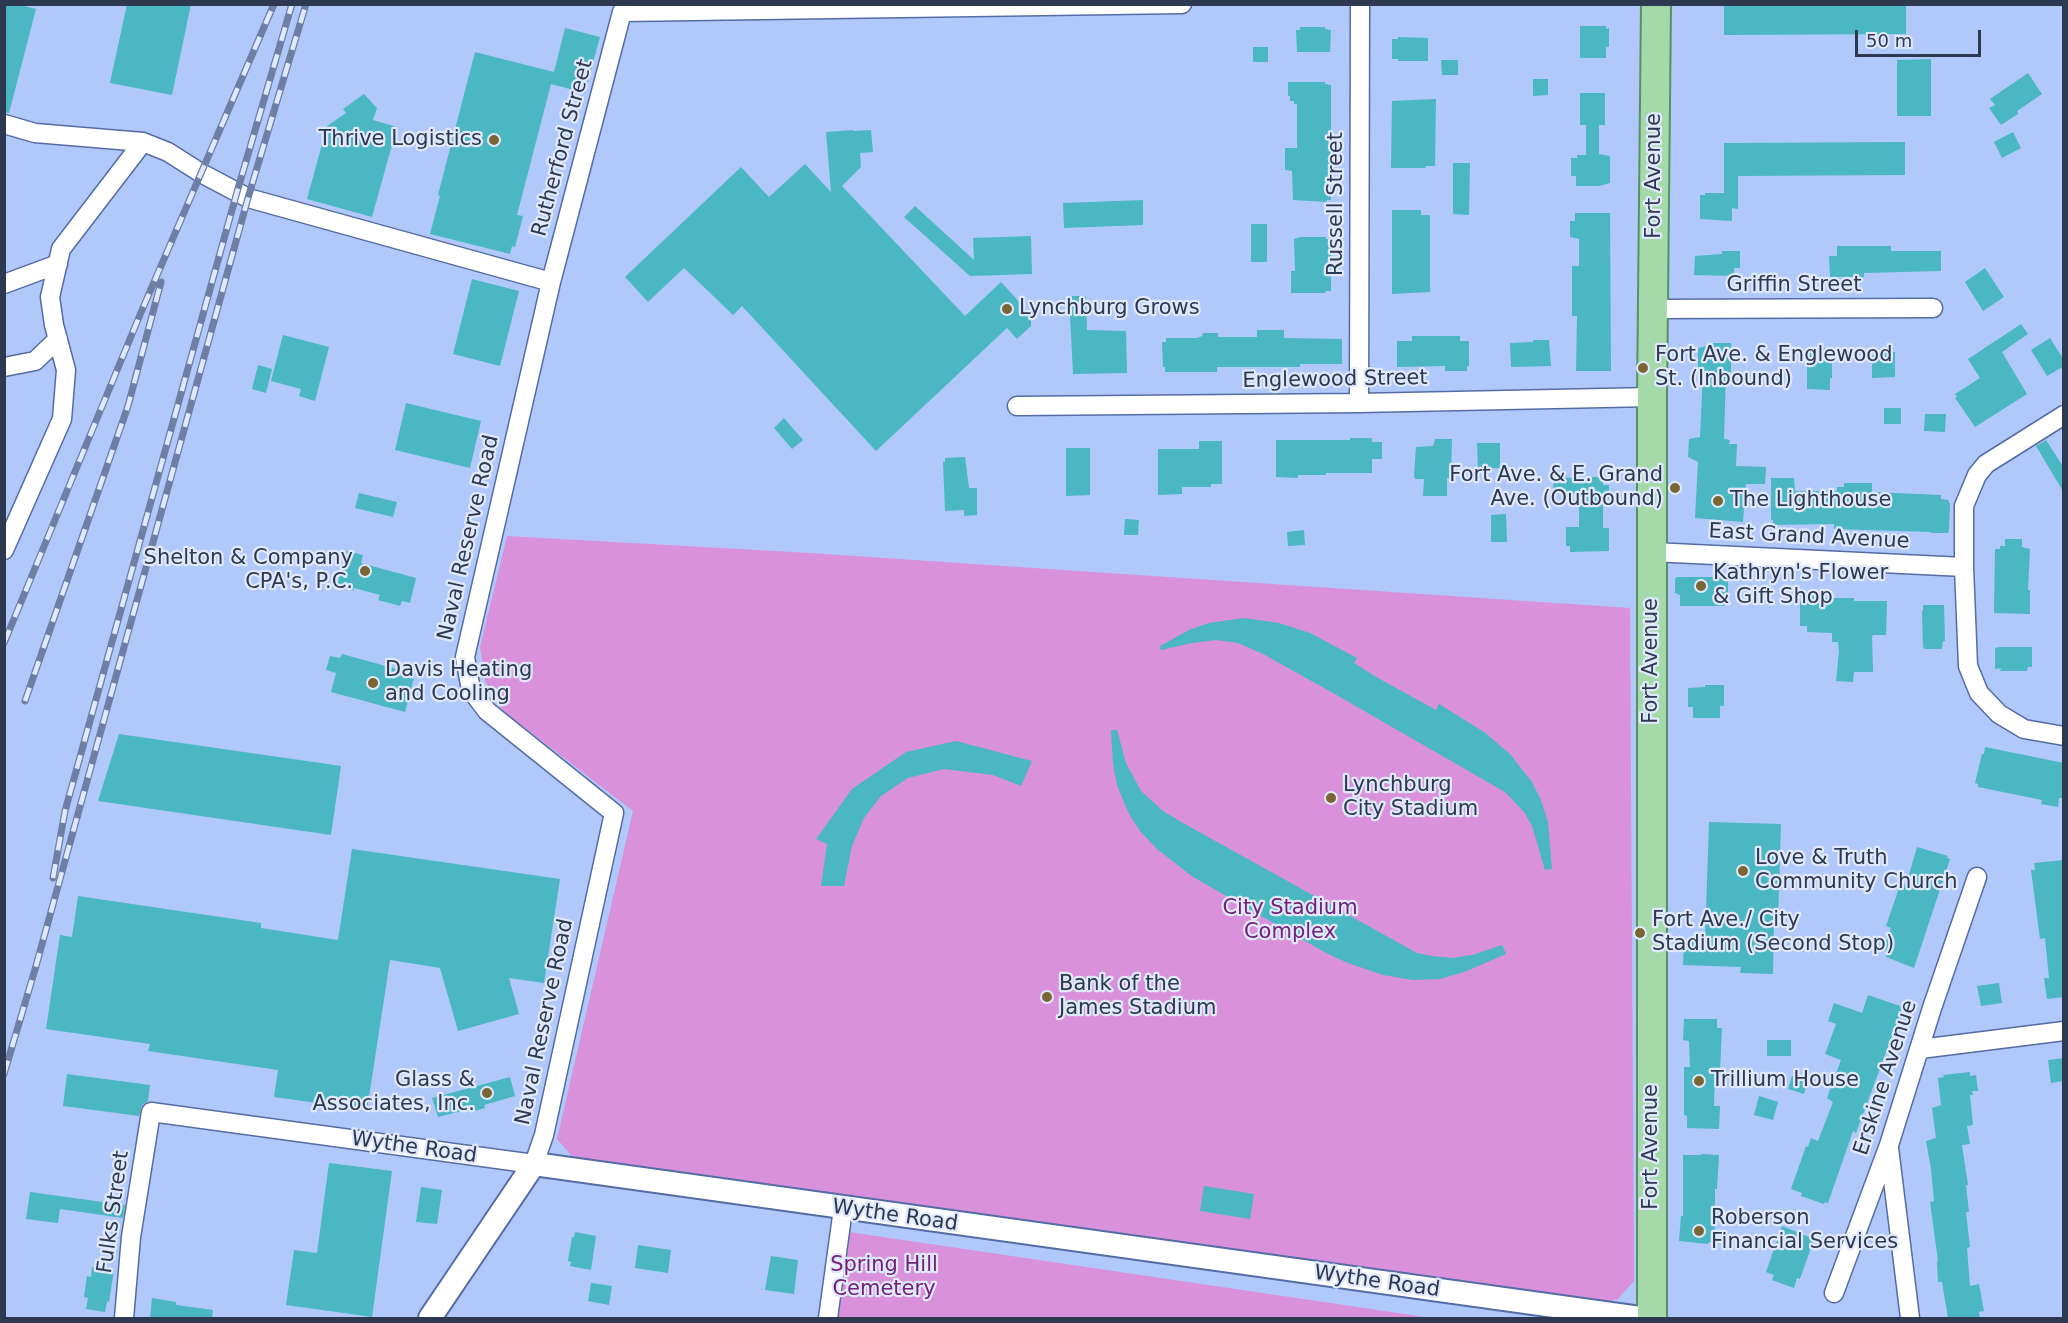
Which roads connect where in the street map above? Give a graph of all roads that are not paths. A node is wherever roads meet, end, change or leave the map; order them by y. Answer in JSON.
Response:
{"nodes":[{"id":1,"x":1182,"y":4,"type":"edge"},
{"id":2,"x":1360,"y":4,"type":"edge"},
{"id":3,"x":1656,"y":4,"type":"edge"},
{"id":4,"x":4,"y":124,"type":"edge"},
{"id":5,"x":142,"y":142,"type":"junction"},
{"id":6,"x":58,"y":264,"type":"junction"},
{"id":7,"x":550,"y":282,"type":"junction"},
{"id":8,"x":4,"y":284,"type":"edge"},
{"id":9,"x":1933,"y":308,"type":"dead end"},
{"id":10,"x":1654,"y":309,"type":"junction"},
{"id":11,"x":57,"y":339,"type":"junction"},
{"id":12,"x":4,"y":367,"type":"edge"},
{"id":13,"x":1652,"y":397,"type":"junction"},
{"id":14,"x":1359,"y":403,"type":"junction"},
{"id":15,"x":1017,"y":406,"type":"dead end"},
{"id":16,"x":2064,"y":415,"type":"edge"},
{"id":17,"x":4,"y":550,"type":"edge"},
{"id":18,"x":1652,"y":552,"type":"junction"},
{"id":19,"x":1964,"y":567,"type":"junction"},
{"id":20,"x":2064,"y":736,"type":"edge"},
{"id":21,"x":1977,"y":877,"type":"dead end"},
{"id":22,"x":2064,"y":1031,"type":"edge"},
{"id":23,"x":1920,"y":1049,"type":"junction"},
{"id":24,"x":151,"y":1112,"type":"joint"},
{"id":25,"x":1889,"y":1145,"type":"junction"},
{"id":26,"x":534,"y":1164,"type":"junction"},
{"id":27,"x":843,"y":1209,"type":"junction"},
{"id":28,"x":1834,"y":1293,"type":"dead end"},
{"id":29,"x":124,"y":1318,"type":"edge"},
{"id":30,"x":430,"y":1318,"type":"edge"},
{"id":31,"x":828,"y":1318,"type":"edge"},
{"id":32,"x":1640,"y":1318,"type":"edge"},
{"id":33,"x":1652,"y":1318,"type":"edge"},
{"id":34,"x":1910,"y":1318,"type":"edge"}],
"edges":[{"from":1,"to":7,"type":"street","name":"Rutherford Street"},
{"from":2,"to":14,"type":"street","name":"Russell Street"},
{"from":3,"to":10,"type":"main road","name":"Fort Avenue"},
{"from":4,"to":5,"type":"street"},
{"from":5,"to":6,"type":"street"},
{"from":5,"to":7,"type":"street"},
{"from":6,"to":8,"type":"street"},
{"from":6,"to":11,"type":"street"},
{"from":7,"to":26,"type":"street","name":"Naval Reserve Road"},
{"from":9,"to":10,"type":"street","name":"Griffin Street"},
{"from":10,"to":13,"type":"main road","name":"Fort Avenue"},
{"from":11,"to":12,"type":"street"},
{"from":11,"to":17,"type":"street"},
{"from":13,"to":14,"type":"street","name":"Englewood Street"},
{"from":13,"to":18,"type":"main road","name":"Fort Avenue"},
{"from":14,"to":15,"type":"street","name":"Englewood Street"},
{"from":16,"to":19,"type":"street"},
{"from":18,"to":19,"type":"street","name":"East Grand Avenue"},
{"from":18,"to":33,"type":"main road","name":"Fort Avenue"},
{"from":19,"to":20,"type":"street"},
{"from":21,"to":23,"type":"street","name":"Erskine Avenue"},
{"from":22,"to":23,"type":"street"},
{"from":23,"to":25,"type":"street","name":"Erskine Avenue"},
{"from":24,"to":26,"type":"street","name":"Wythe Road"},
{"from":24,"to":29,"type":"street","name":"Fulks Street"},
{"from":25,"to":28,"type":"street","name":"Erskine Avenue"},
{"from":25,"to":34,"type":"street"},
{"from":26,"to":27,"type":"street","name":"Wythe Road"},
{"from":26,"to":30,"type":"street"},
{"from":27,"to":31,"type":"street"},
{"from":27,"to":32,"type":"street","name":"Wythe Road"}]}
